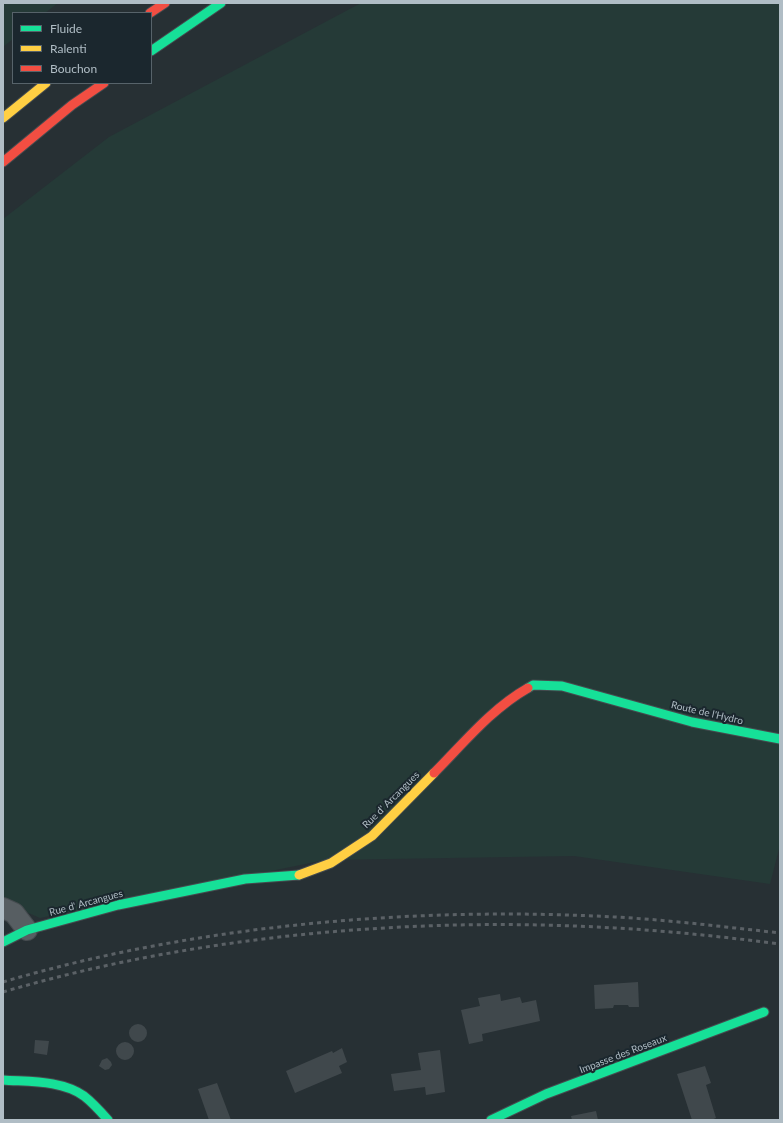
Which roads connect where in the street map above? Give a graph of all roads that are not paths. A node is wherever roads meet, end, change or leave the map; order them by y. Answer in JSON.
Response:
{"nodes":[{"id":1,"x":165,"y":3,"type":"edge"},
{"id":2,"x":221,"y":3,"type":"edge"},
{"id":3,"x":152,"y":12,"type":"edge"},
{"id":4,"x":152,"y":50,"type":"edge"},
{"id":5,"x":45,"y":84,"type":"edge"},
{"id":6,"x":103,"y":84,"type":"edge"},
{"id":7,"x":3,"y":118,"type":"edge"},
{"id":8,"x":3,"y":162,"type":"edge"},
{"id":9,"x":630,"y":705,"type":"joint"},
{"id":10,"x":780,"y":739,"type":"edge"},
{"id":11,"x":3,"y":908,"type":"edge"},
{"id":12,"x":27,"y":930,"type":"junction"},
{"id":13,"x":3,"y":942,"type":"edge"},
{"id":14,"x":764,"y":1012,"type":"dead end"},
{"id":15,"x":3,"y":1080,"type":"edge"},
{"id":16,"x":108,"y":1120,"type":"edge"},
{"id":17,"x":491,"y":1120,"type":"edge"}],
"edges":[{"from":1,"to":3,"type":"main road"},
{"from":2,"to":4,"type":"main road"},
{"from":5,"to":7,"type":"main road"},
{"from":6,"to":8,"type":"main road"},
{"from":9,"to":10,"type":"main road","name":"Route de l'Hydro"},
{"from":9,"to":12,"type":"main road","name":"Rue d' Arcangues"},
{"from":11,"to":12,"type":"street"},
{"from":12,"to":13,"type":"main road","name":"Rue d' Arcangues"},
{"from":14,"to":17,"type":"main road","name":"Impasse des Roseaux"},
{"from":15,"to":16,"type":"main road"}]}
